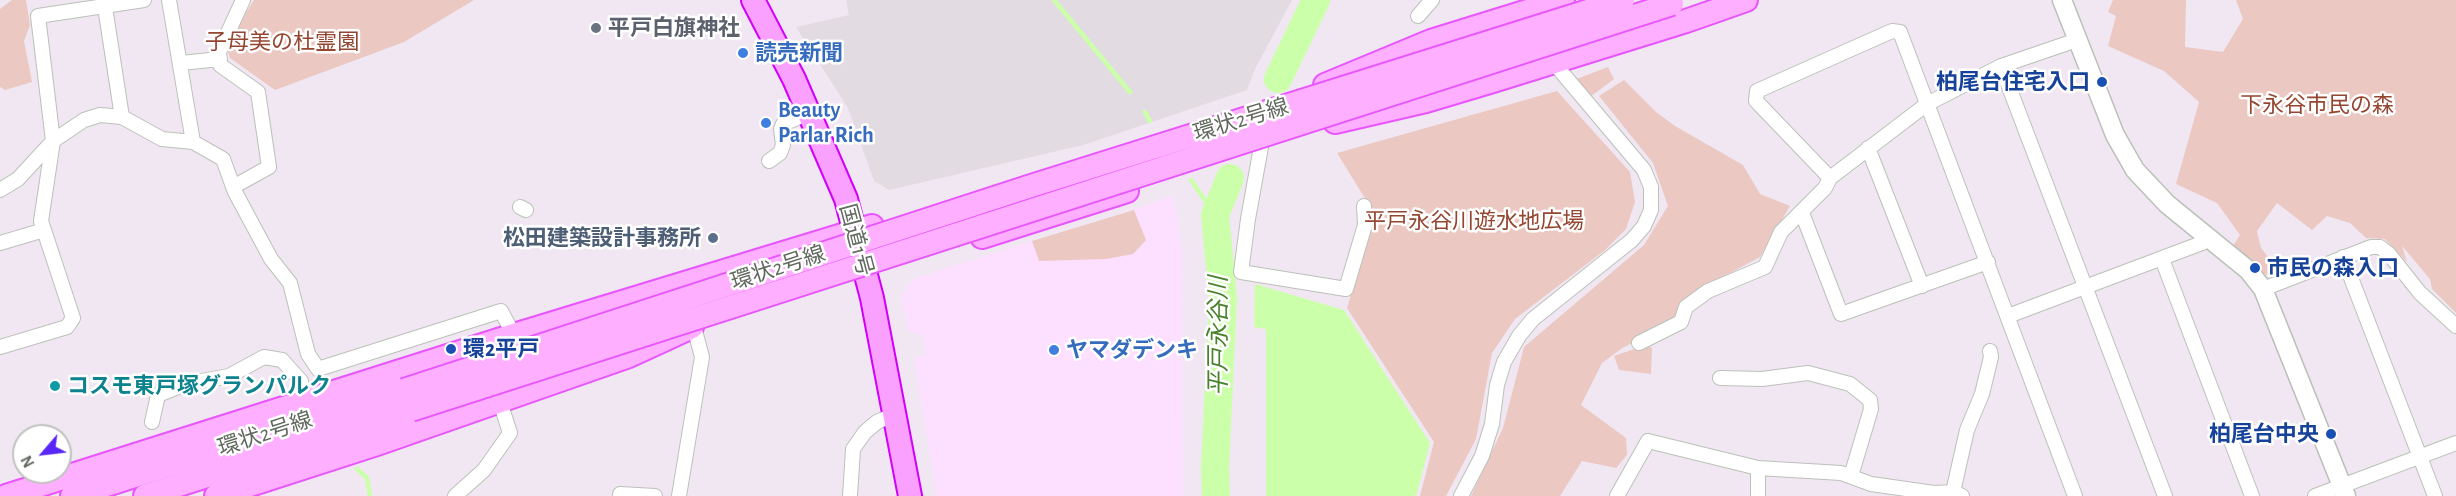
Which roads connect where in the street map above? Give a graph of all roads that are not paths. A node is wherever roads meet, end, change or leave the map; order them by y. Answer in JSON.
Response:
{"nodes":[{"id":1,"x":144,"y":0,"type":"edge"},
{"id":2,"x":169,"y":0,"type":"edge"},
{"id":3,"x":243,"y":0,"type":"edge"},
{"id":4,"x":753,"y":0,"type":"edge"},
{"id":5,"x":1432,"y":0,"type":"edge"},
{"id":6,"x":1563,"y":0,"type":"edge"},
{"id":7,"x":1623,"y":0,"type":"edge"},
{"id":8,"x":1746,"y":0,"type":"edge"},
{"id":9,"x":2062,"y":0,"type":"edge"},
{"id":10,"x":105,"y":7,"type":"junction"},
{"id":11,"x":1685,"y":11,"type":"edge"},
{"id":12,"x":1418,"y":16,"type":"dead end"},
{"id":13,"x":2077,"y":40,"type":"junction"},
{"id":14,"x":220,"y":59,"type":"junction"},
{"id":15,"x":1553,"y":62,"type":"junction"},
{"id":16,"x":181,"y":63,"type":"junction"},
{"id":17,"x":2001,"y":66,"type":"junction"},
{"id":18,"x":1927,"y":104,"type":"junction"},
{"id":19,"x":808,"y":113,"type":"junction"},
{"id":20,"x":122,"y":117,"type":"junction"},
{"id":21,"x":53,"y":141,"type":"junction"},
{"id":22,"x":193,"y":142,"type":"junction"},
{"id":23,"x":1261,"y":147,"type":"junction"},
{"id":24,"x":1868,"y":148,"type":"junction"},
{"id":25,"x":769,"y":160,"type":"dead end"},
{"id":26,"x":1830,"y":178,"type":"junction"},
{"id":27,"x":233,"y":187,"type":"junction"},
{"id":28,"x":0,"y":190,"type":"edge"},
{"id":29,"x":1364,"y":206,"type":"dead end"},
{"id":30,"x":1802,"y":213,"type":"junction"},
{"id":31,"x":44,"y":230,"type":"junction"},
{"id":32,"x":855,"y":232,"type":"junction"},
{"id":33,"x":2206,"y":237,"type":"junction"},
{"id":34,"x":0,"y":243,"type":"edge"},
{"id":35,"x":2343,"y":257,"type":"junction"},
{"id":36,"x":2162,"y":259,"type":"junction"},
{"id":37,"x":1988,"y":262,"type":"junction"},
{"id":38,"x":866,"y":272,"type":"junction"},
{"id":39,"x":1922,"y":286,"type":"junction"},
{"id":40,"x":2085,"y":288,"type":"junction"},
{"id":41,"x":2263,"y":289,"type":"junction"},
{"id":42,"x":2008,"y":316,"type":"junction"},
{"id":43,"x":2456,"y":326,"type":"edge"},
{"id":44,"x":694,"y":327,"type":"junction"},
{"id":45,"x":514,"y":335,"type":"junction"},
{"id":46,"x":1639,"y":343,"type":"dead end"},
{"id":47,"x":0,"y":347,"type":"edge"},
{"id":48,"x":1990,"y":351,"type":"dead end"},
{"id":49,"x":1720,"y":378,"type":"dead end"},
{"id":50,"x":408,"y":400,"type":"junction"},
{"id":51,"x":500,"y":402,"type":"junction"},
{"id":52,"x":286,"y":408,"type":"junction"},
{"id":53,"x":896,"y":414,"type":"junction"},
{"id":54,"x":152,"y":422,"type":"dead end"},
{"id":55,"x":2456,"y":443,"type":"edge"},
{"id":56,"x":2420,"y":456,"type":"junction"},
{"id":57,"x":1758,"y":468,"type":"junction"},
{"id":58,"x":220,"y":472,"type":"junction"},
{"id":59,"x":1851,"y":476,"type":"junction"},
{"id":60,"x":2344,"y":491,"type":"edge"},
{"id":61,"x":1950,"y":494,"type":"edge"},
{"id":62,"x":6,"y":496,"type":"edge"},
{"id":63,"x":56,"y":496,"type":"edge"},
{"id":64,"x":72,"y":496,"type":"edge"},
{"id":65,"x":145,"y":496,"type":"edge"},
{"id":66,"x":161,"y":496,"type":"edge"},
{"id":67,"x":216,"y":496,"type":"edge"},
{"id":68,"x":455,"y":496,"type":"edge"},
{"id":69,"x":620,"y":496,"type":"edge"},
{"id":70,"x":655,"y":496,"type":"edge"},
{"id":71,"x":679,"y":496,"type":"edge"},
{"id":72,"x":850,"y":496,"type":"edge"},
{"id":73,"x":910,"y":496,"type":"edge"},
{"id":74,"x":1461,"y":496,"type":"edge"},
{"id":75,"x":1617,"y":496,"type":"edge"},
{"id":76,"x":1758,"y":496,"type":"edge"},
{"id":77,"x":2076,"y":496,"type":"edge"},
{"id":78,"x":2165,"y":496,"type":"edge"},
{"id":79,"x":2252,"y":496,"type":"edge"},
{"id":80,"x":2315,"y":496,"type":"edge"},
{"id":81,"x":2435,"y":496,"type":"edge"}],
"edges":[{"from":1,"to":10,"type":"street"},
{"from":2,"to":16,"type":"street"},
{"from":3,"to":14,"type":"street"},
{"from":4,"to":19,"type":"highway","name":"国道1号"},
{"from":5,"to":12,"type":"street"},
{"from":6,"to":32,"type":"main road"},
{"from":7,"to":50,"type":"main road","name":"環状2号線","bridge":true},
{"from":8,"to":11,"type":"main road"},
{"from":9,"to":13,"type":"street"},
{"from":10,"to":20,"type":"street"},
{"from":10,"to":21,"type":"street"},
{"from":11,"to":15,"type":"main road"},
{"from":11,"to":50,"type":"main road","name":"環状2号線","bridge":true},
{"from":13,"to":17,"type":"street"},
{"from":13,"to":33,"type":"street"},
{"from":14,"to":16,"type":"street"},
{"from":14,"to":27,"type":"street"},
{"from":15,"to":23,"type":"main road"},
{"from":15,"to":74,"type":"street"},
{"from":16,"to":22,"type":"street"},
{"from":17,"to":18,"type":"street"},
{"from":17,"to":40,"type":"street"},
{"from":18,"to":24,"type":"street"},
{"from":18,"to":26,"type":"street"},
{"from":18,"to":37,"type":"street"},
{"from":19,"to":25,"type":"street"},
{"from":19,"to":32,"type":"highway","name":"国道1号"},
{"from":20,"to":21,"type":"street"},
{"from":20,"to":22,"type":"street"},
{"from":21,"to":28,"type":"street"},
{"from":21,"to":31,"type":"street"},
{"from":22,"to":27,"type":"street"},
{"from":23,"to":29,"type":"street"},
{"from":23,"to":38,"type":"main road"},
{"from":24,"to":26,"type":"street"},
{"from":24,"to":39,"type":"street"},
{"from":26,"to":30,"type":"street"},
{"from":27,"to":45,"type":"street"},
{"from":30,"to":39,"type":"street"},
{"from":30,"to":46,"type":"street"},
{"from":31,"to":34,"type":"street"},
{"from":31,"to":47,"type":"street"},
{"from":32,"to":38,"type":"highway","name":"国道1号"},
{"from":32,"to":45,"type":"main road"},
{"from":33,"to":36,"type":"street"},
{"from":33,"to":41,"type":"street"},
{"from":35,"to":41,"type":"street"},
{"from":35,"to":43,"type":"street"},
{"from":35,"to":56,"type":"street"},
{"from":36,"to":40,"type":"street"},
{"from":36,"to":79,"type":"street"},
{"from":37,"to":39,"type":"street"},
{"from":37,"to":42,"type":"street"},
{"from":38,"to":44,"type":"main road"},
{"from":38,"to":53,"type":"highway","name":"国道1号"},
{"from":40,"to":42,"type":"street"},
{"from":40,"to":78,"type":"street"},
{"from":41,"to":60,"type":"street"},
{"from":42,"to":77,"type":"street"},
{"from":44,"to":51,"type":"main road"},
{"from":44,"to":71,"type":"street"},
{"from":45,"to":52,"type":"main road"},
{"from":48,"to":61,"type":"street"},
{"from":49,"to":59,"type":"street"},
{"from":50,"to":58,"type":"main road","name":"環状2号線"},
{"from":50,"to":64,"type":"main road","name":"環状2号線"},
{"from":51,"to":67,"type":"main road"},
{"from":51,"to":68,"type":"street"},
{"from":52,"to":54,"type":"street"},
{"from":52,"to":62,"type":"main road"},
{"from":52,"to":63,"type":"main road"},
{"from":53,"to":72,"type":"street"},
{"from":53,"to":73,"type":"highway","name":"国道1号"},
{"from":55,"to":56,"type":"street"},
{"from":56,"to":60,"type":"street"},
{"from":56,"to":81,"type":"street"},
{"from":57,"to":59,"type":"street"},
{"from":57,"to":75,"type":"street"},
{"from":57,"to":76,"type":"street"},
{"from":58,"to":65,"type":"main road","name":"環状2号線"},
{"from":58,"to":66,"type":"main road"},
{"from":59,"to":61,"type":"street"},
{"from":60,"to":80,"type":"street"},
{"from":69,"to":70,"type":"street"}]}
